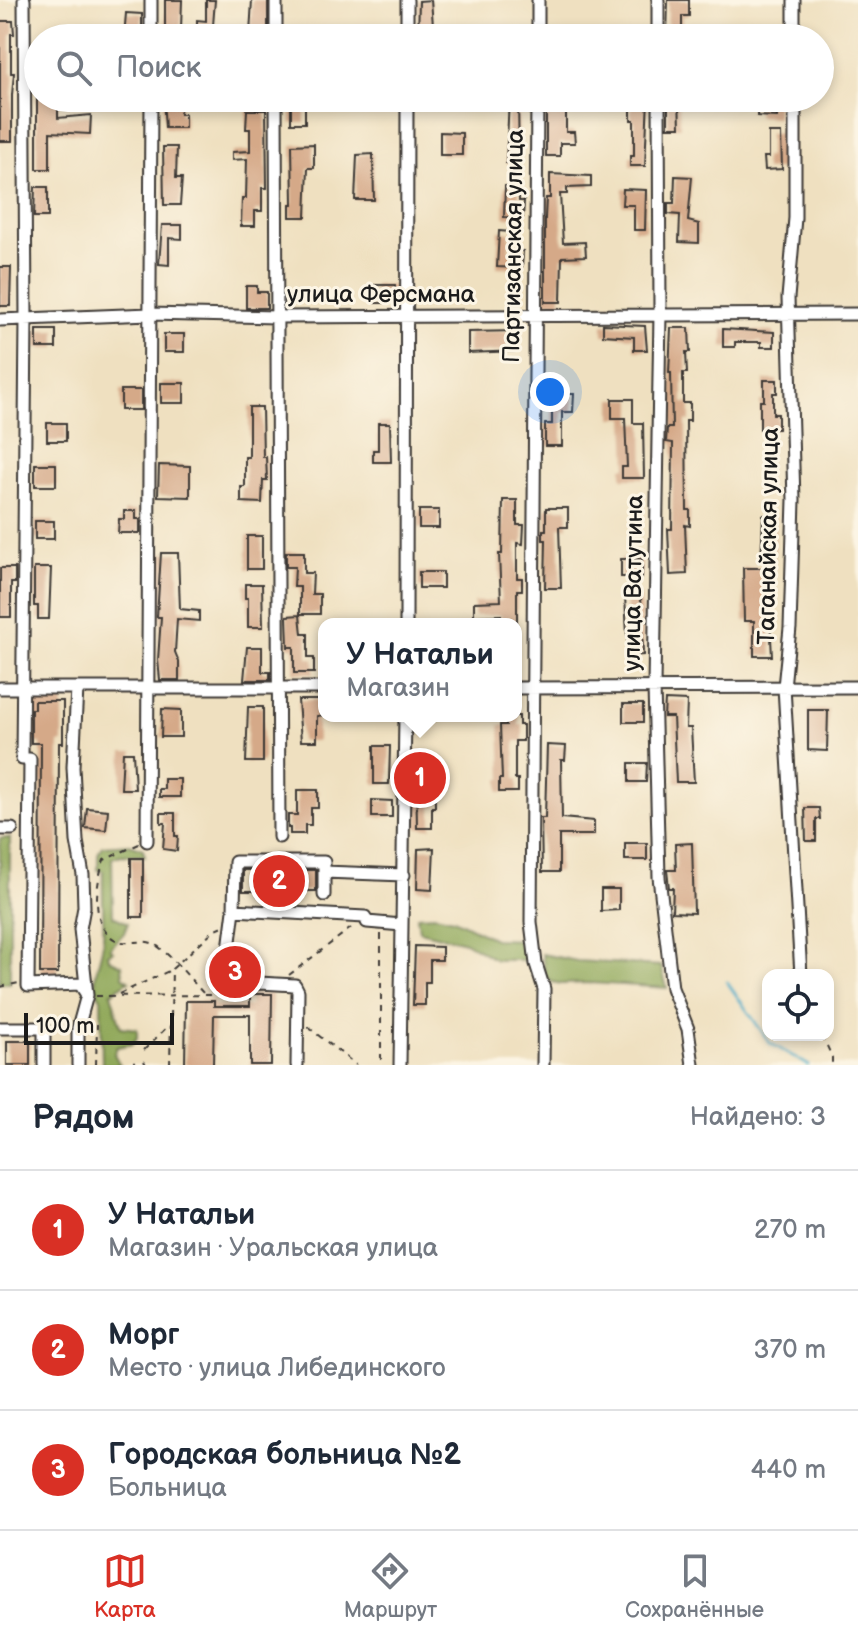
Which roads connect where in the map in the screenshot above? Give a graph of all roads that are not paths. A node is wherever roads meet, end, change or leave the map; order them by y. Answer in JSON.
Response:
{"nodes":[{"id":1,"x":24,"y":0,"type":"edge"},
{"id":2,"x":151,"y":0,"type":"edge"},
{"id":3,"x":276,"y":0,"type":"edge"},
{"id":4,"x":407,"y":0,"type":"edge"},
{"id":5,"x":538,"y":0,"type":"edge"},
{"id":6,"x":658,"y":0,"type":"edge"},
{"id":7,"x":794,"y":0,"type":"edge"},
{"id":8,"x":24,"y":24,"type":"edge"},
{"id":9,"x":151,"y":24,"type":"edge"},
{"id":10,"x":276,"y":24,"type":"edge"},
{"id":11,"x":407,"y":24,"type":"edge"},
{"id":12,"x":538,"y":24,"type":"edge"},
{"id":13,"x":658,"y":24,"type":"edge"},
{"id":14,"x":794,"y":24,"type":"edge"},
{"id":15,"x":25,"y":112,"type":"edge"},
{"id":16,"x":151,"y":112,"type":"edge"},
{"id":17,"x":276,"y":112,"type":"edge"},
{"id":18,"x":407,"y":112,"type":"edge"},
{"id":19,"x":537,"y":112,"type":"edge"},
{"id":20,"x":659,"y":112,"type":"edge"},
{"id":21,"x":795,"y":112,"type":"edge"},
{"id":22,"x":660,"y":313,"type":"junction"},
{"id":23,"x":790,"y":313,"type":"junction"},
{"id":24,"x":150,"y":314,"type":"junction"},
{"id":25,"x":858,"y":314,"type":"edge"},
{"id":26,"x":406,"y":315,"type":"junction"},
{"id":27,"x":534,"y":315,"type":"junction"},
{"id":28,"x":276,"y":317,"type":"junction"},
{"id":29,"x":26,"y":319,"type":"junction"},
{"id":30,"x":0,"y":320,"type":"edge"},
{"id":31,"x":406,"y":618,"type":"edge"},
{"id":32,"x":654,"y":687,"type":"junction"},
{"id":33,"x":784,"y":687,"type":"junction"},
{"id":34,"x":858,"y":687,"type":"edge"},
{"id":35,"x":0,"y":688,"type":"edge"},
{"id":36,"x":22,"y":688,"type":"junction"},
{"id":37,"x":77,"y":688,"type":"junction"},
{"id":38,"x":279,"y":688,"type":"junction"},
{"id":39,"x":318,"y":688,"type":"edge"},
{"id":40,"x":522,"y":688,"type":"edge"},
{"id":41,"x":533,"y":688,"type":"junction"},
{"id":42,"x":147,"y":690,"type":"junction"},
{"id":43,"x":405,"y":722,"type":"edge"},
{"id":44,"x":279,"y":837,"type":"dead end"},
{"id":45,"x":147,"y":841,"type":"road end"},
{"id":46,"x":324,"y":872,"type":"junction"},
{"id":47,"x":404,"y":875,"type":"junction"},
{"id":48,"x":324,"y":895,"type":"dead end"},
{"id":49,"x":232,"y":916,"type":"junction"},
{"id":50,"x":402,"y":925,"type":"junction"},
{"id":51,"x":801,"y":969,"type":"edge"},
{"id":52,"x":87,"y":995,"type":"junction"},
{"id":53,"x":0,"y":1028,"type":"edge"},
{"id":54,"x":44,"y":1065,"type":"edge"},
{"id":55,"x":78,"y":1065,"type":"edge"},
{"id":56,"x":297,"y":1065,"type":"edge"},
{"id":57,"x":400,"y":1065,"type":"edge"},
{"id":58,"x":543,"y":1065,"type":"edge"},
{"id":59,"x":693,"y":1065,"type":"edge"}],
"edges":[{"from":1,"to":8,"type":"street"},
{"from":2,"to":9,"type":"street"},
{"from":3,"to":10,"type":"street"},
{"from":4,"to":11,"type":"street"},
{"from":5,"to":12,"type":"street"},
{"from":6,"to":13,"type":"street"},
{"from":7,"to":14,"type":"street"},
{"from":15,"to":29,"type":"street"},
{"from":16,"to":24,"type":"street"},
{"from":17,"to":28,"type":"street"},
{"from":18,"to":26,"type":"street"},
{"from":19,"to":27,"type":"street","name":"Партизанская улица"},
{"from":20,"to":22,"type":"street","name":"улица Ватутина"},
{"from":21,"to":23,"type":"street","name":"Таганайская улица"},
{"from":22,"to":23,"type":"street","name":"улица Ферсмана"},
{"from":22,"to":27,"type":"street","name":"улица Ферсмана"},
{"from":22,"to":32,"type":"street","name":"улица Ватутина"},
{"from":23,"to":25,"type":"street","name":"улица Ферсмана"},
{"from":23,"to":33,"type":"street","name":"Таганайская улица"},
{"from":24,"to":28,"type":"street","name":"улица Ферсмана"},
{"from":24,"to":29,"type":"street","name":"улица Ферсмана"},
{"from":24,"to":42,"type":"street"},
{"from":26,"to":27,"type":"street","name":"улица Ферсмана"},
{"from":26,"to":28,"type":"street","name":"улица Ферсмана"},
{"from":26,"to":31,"type":"street"},
{"from":27,"to":41,"type":"street","name":"Партизанская улица"},
{"from":28,"to":38,"type":"street"},
{"from":29,"to":30,"type":"street","name":"улица Ферсмана"},
{"from":29,"to":36,"type":"street"},
{"from":32,"to":33,"type":"street"},
{"from":32,"to":41,"type":"street"},
{"from":32,"to":59,"type":"street","name":"улица Ватутина"},
{"from":33,"to":34,"type":"street"},
{"from":33,"to":51,"type":"street","name":"Таганайская улица"},
{"from":35,"to":36,"type":"street"},
{"from":36,"to":37,"type":"street"},
{"from":36,"to":52,"type":"street"},
{"from":37,"to":42,"type":"street"},
{"from":37,"to":52,"type":"street"},
{"from":38,"to":39,"type":"street"},
{"from":38,"to":42,"type":"street"},
{"from":38,"to":44,"type":"street"},
{"from":40,"to":41,"type":"street"},
{"from":41,"to":58,"type":"street","name":"Партизанская улица"},
{"from":42,"to":45,"type":"street"},
{"from":43,"to":47,"type":"street"},
{"from":46,"to":47,"type":"street"},
{"from":46,"to":48,"type":"street"},
{"from":46,"to":49,"type":"street"},
{"from":47,"to":50,"type":"street"},
{"from":49,"to":50,"type":"street"},
{"from":49,"to":56,"type":"street"},
{"from":50,"to":57,"type":"street"},
{"from":52,"to":55,"type":"street"},
{"from":53,"to":54,"type":"street"}]}
